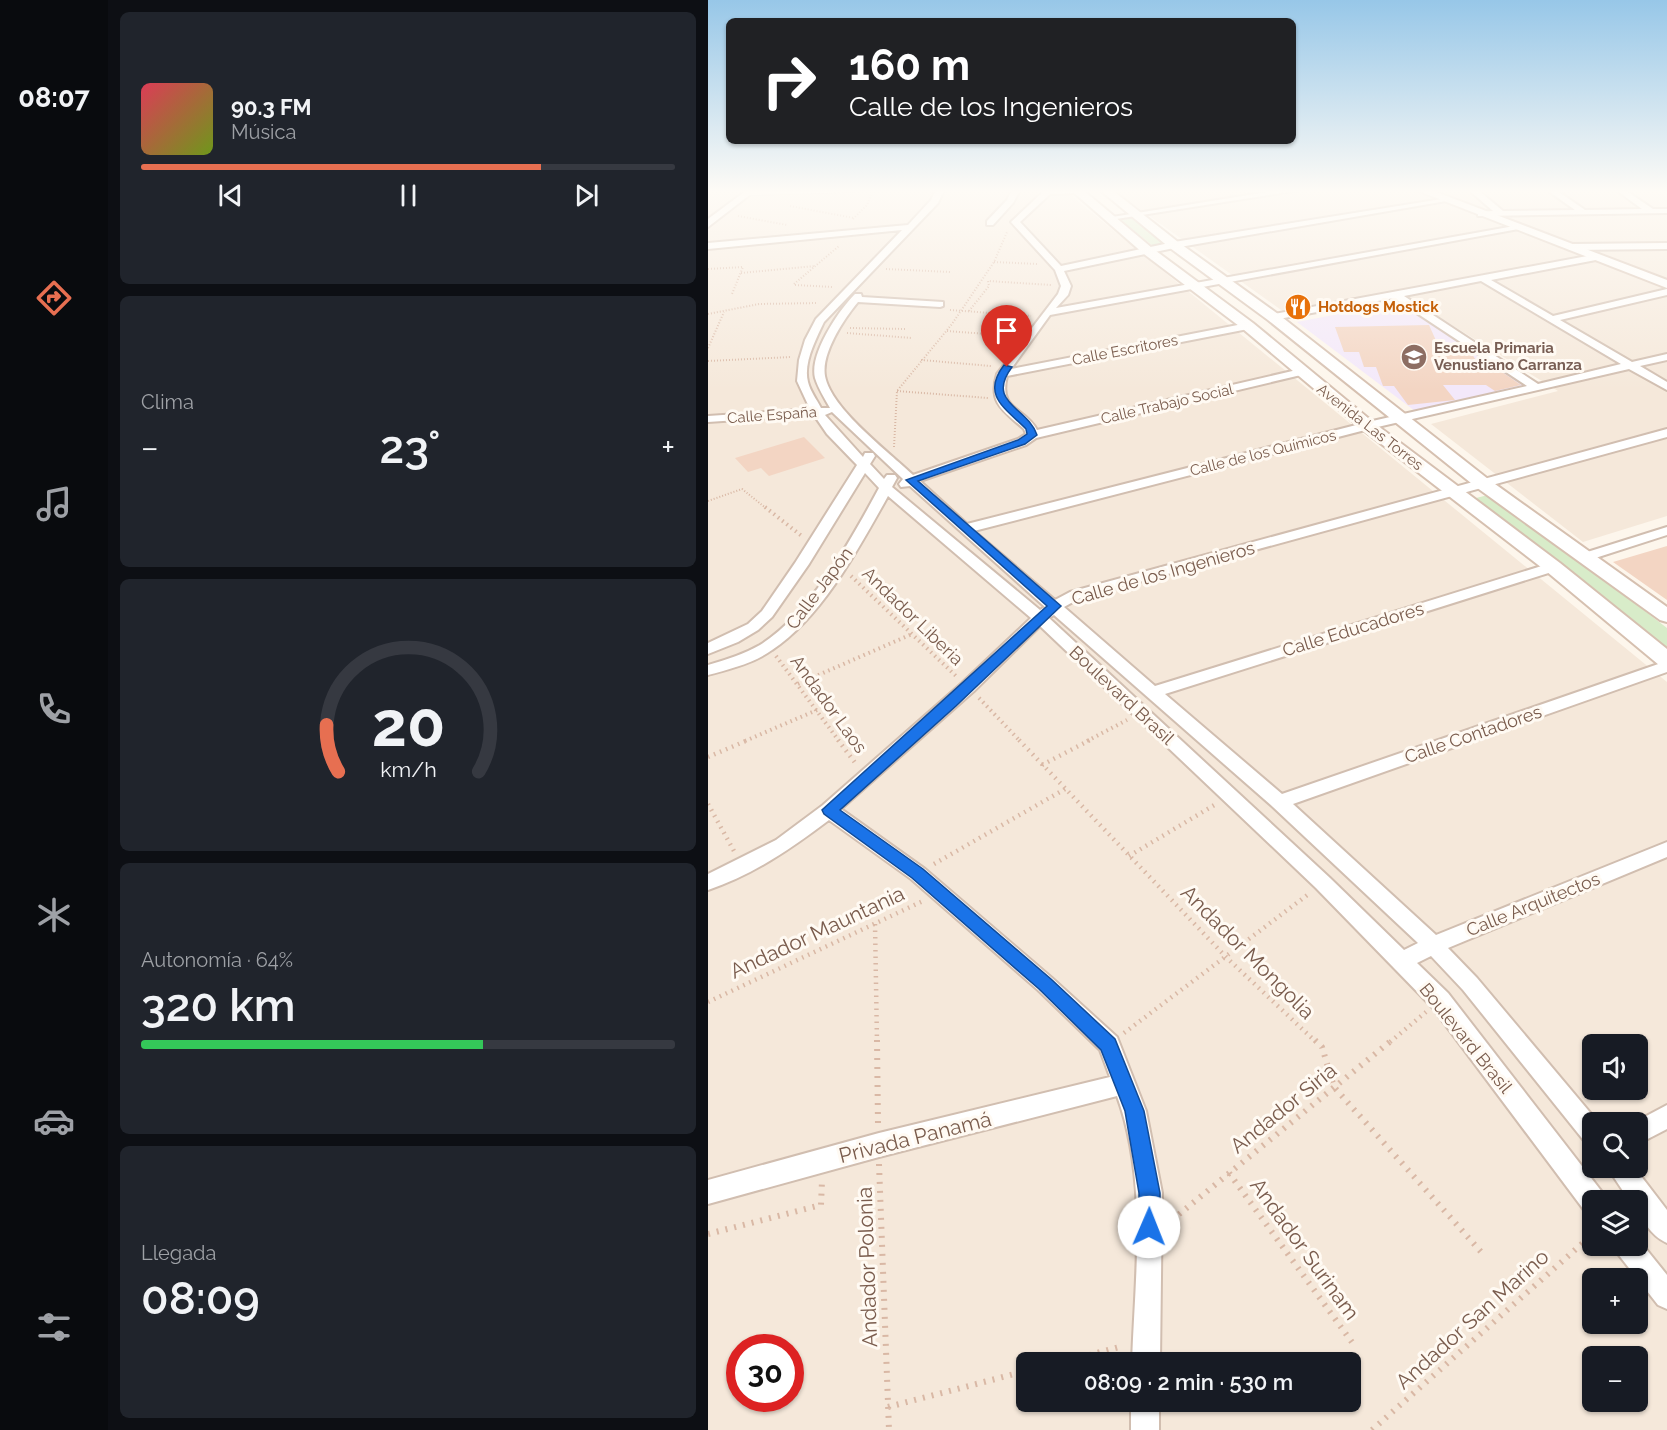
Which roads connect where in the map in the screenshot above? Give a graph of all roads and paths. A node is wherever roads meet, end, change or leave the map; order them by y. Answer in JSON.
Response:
{"nodes":[{"id":1,"x":827,"y":257,"type":"edge"},
{"id":2,"x":884,"y":257,"type":"edge"},
{"id":3,"x":893,"y":257,"type":"edge"},
{"id":4,"x":996,"y":257,"type":"edge"},
{"id":5,"x":1048,"y":257,"type":"edge"},
{"id":6,"x":1116,"y":257,"type":"edge"},
{"id":7,"x":1156,"y":257,"type":"edge"},
{"id":8,"x":1191,"y":257,"type":"edge"},
{"id":9,"x":1360,"y":257,"type":"edge"},
{"id":10,"x":1598,"y":257,"type":"joint"},
{"id":11,"x":994,"y":262,"type":"junction"},
{"id":12,"x":816,"y":266,"type":"junction"},
{"id":13,"x":1058,"y":267,"type":"junction"},
{"id":14,"x":708,"y":269,"type":"edge"},
{"id":15,"x":882,"y":269,"type":"junction"},
{"id":16,"x":950,"y":272,"type":"dead end"},
{"id":17,"x":741,"y":273,"type":"junction"},
{"id":18,"x":1483,"y":279,"type":"junction"},
{"id":19,"x":1225,"y":281,"type":"junction"},
{"id":20,"x":1667,"y":284,"type":"edge"},
{"id":21,"x":1066,"y":285,"type":"junction"},
{"id":22,"x":1197,"y":287,"type":"junction"},
{"id":23,"x":1667,"y":292,"type":"edge"},
{"id":24,"x":853,"y":293,"type":"junction"},
{"id":25,"x":732,"y":294,"type":"dead end"},
{"id":26,"x":1395,"y":294,"type":"junction"},
{"id":27,"x":837,"y":303,"type":"junction"},
{"id":28,"x":940,"y":304,"type":"dead end"},
{"id":29,"x":950,"y":310,"type":"dead end"},
{"id":30,"x":961,"y":311,"type":"junction"},
{"id":31,"x":969,"y":311,"type":"junction"},
{"id":32,"x":724,"y":312,"type":"junction"},
{"id":33,"x":708,"y":314,"type":"edge"},
{"id":34,"x":1045,"y":315,"type":"junction"},
{"id":35,"x":1273,"y":317,"type":"junction"},
{"id":36,"x":1552,"y":319,"type":"junction"},
{"id":37,"x":1248,"y":326,"type":"junction"},
{"id":38,"x":850,"y":328,"type":"dead end"},
{"id":39,"x":906,"y":329,"type":"dead end"},
{"id":40,"x":947,"y":331,"type":"junction"},
{"id":41,"x":846,"y":333,"type":"dead end"},
{"id":42,"x":1029,"y":337,"type":"junction"},
{"id":43,"x":912,"y":338,"type":"dead end"},
{"id":44,"x":708,"y":348,"type":"edge"},
{"id":45,"x":805,"y":356,"type":"junction"},
{"id":46,"x":1667,"y":357,"type":"edge"},
{"id":47,"x":921,"y":360,"type":"junction"},
{"id":48,"x":708,"y":361,"type":"edge"},
{"id":49,"x":1631,"y":365,"type":"junction"},
{"id":50,"x":1004,"y":371,"type":"junction"},
{"id":51,"x":1301,"y":372,"type":"junction"},
{"id":52,"x":1667,"y":387,"type":"edge"},
{"id":53,"x":1537,"y":388,"type":"junction"},
{"id":54,"x":897,"y":391,"type":"junction"},
{"id":55,"x":1000,"y":399,"type":"junction"},
{"id":56,"x":837,"y":411,"type":"junction"},
{"id":57,"x":817,"y":412,"type":"junction"},
{"id":58,"x":708,"y":419,"type":"edge"},
{"id":59,"x":1402,"y":420,"type":"junction"},
{"id":60,"x":1368,"y":426,"type":"junction"},
{"id":61,"x":1667,"y":433,"type":"edge"},
{"id":62,"x":1032,"y":435,"type":"junction"},
{"id":63,"x":875,"y":448,"type":"junction"},
{"id":64,"x":864,"y":464,"type":"junction"},
{"id":65,"x":895,"y":466,"type":"junction"},
{"id":66,"x":911,"y":480,"type":"junction"},
{"id":67,"x":1482,"y":483,"type":"junction"},
{"id":68,"x":889,"y":491,"type":"junction"},
{"id":69,"x":1453,"y":492,"type":"junction"},
{"id":70,"x":708,"y":501,"type":"edge"},
{"id":71,"x":964,"y":529,"type":"junction"},
{"id":72,"x":1667,"y":531,"type":"edge"},
{"id":73,"x":814,"y":545,"type":"junction"},
{"id":74,"x":1586,"y":557,"type":"junction"},
{"id":75,"x":839,"y":564,"type":"junction"},
{"id":76,"x":1553,"y":567,"type":"junction"},
{"id":77,"x":1054,"y":606,"type":"junction"},
{"id":78,"x":1667,"y":616,"type":"edge"},
{"id":79,"x":1040,"y":618,"type":"junction"},
{"id":80,"x":912,"y":634,"type":"junction"},
{"id":81,"x":768,"y":646,"type":"junction"},
{"id":82,"x":709,"y":648,"type":"edge"},
{"id":83,"x":1667,"y":660,"type":"edge"},
{"id":84,"x":1667,"y":666,"type":"edge"},
{"id":85,"x":708,"y":670,"type":"edge"},
{"id":86,"x":798,"y":684,"type":"junction"},
{"id":87,"x":968,"y":687,"type":"junction"},
{"id":88,"x":1154,"y":692,"type":"junction"},
{"id":89,"x":817,"y":710,"type":"junction"},
{"id":90,"x":1140,"y":713,"type":"junction"},
{"id":91,"x":708,"y":757,"type":"edge"},
{"id":92,"x":1042,"y":765,"type":"junction"},
{"id":93,"x":867,"y":779,"type":"junction"},
{"id":94,"x":1065,"y":789,"type":"junction"},
{"id":95,"x":1229,"y":795,"type":"junction"},
{"id":96,"x":1279,"y":802,"type":"junction"},
{"id":97,"x":708,"y":804,"type":"edge"},
{"id":98,"x":829,"y":810,"type":"junction"},
{"id":99,"x":1667,"y":849,"type":"edge"},
{"id":100,"x":1129,"y":856,"type":"junction"},
{"id":101,"x":743,"y":867,"type":"junction"},
{"id":102,"x":918,"y":874,"type":"junction"},
{"id":103,"x":708,"y":882,"type":"edge"},
{"id":104,"x":1323,"y":883,"type":"junction"},
{"id":105,"x":940,"y":893,"type":"junction"},
{"id":106,"x":875,"y":924,"type":"junction"},
{"id":107,"x":1433,"y":945,"type":"junction"},
{"id":108,"x":1227,"y":958,"type":"junction"},
{"id":109,"x":1401,"y":962,"type":"junction"},
{"id":110,"x":1440,"y":1000,"type":"junction"},
{"id":111,"x":708,"y":1002,"type":"edge"},
{"id":112,"x":1108,"y":1044,"type":"junction"},
{"id":113,"x":1123,"y":1084,"type":"junction"},
{"id":114,"x":1334,"y":1087,"type":"junction"},
{"id":115,"x":1667,"y":1116,"type":"edge"},
{"id":116,"x":1582,"y":1121,"type":"edge"},
{"id":117,"x":1648,"y":1127,"type":"edge"},
{"id":118,"x":879,"y":1145,"type":"junction"},
{"id":119,"x":823,"y":1161,"type":"junction"},
{"id":120,"x":1229,"y":1173,"type":"junction"},
{"id":121,"x":1627,"y":1178,"type":"edge"},
{"id":122,"x":1585,"y":1190,"type":"edge"},
{"id":123,"x":708,"y":1192,"type":"edge"},
{"id":124,"x":1667,"y":1230,"type":"edge"},
{"id":125,"x":708,"y":1234,"type":"edge"},
{"id":126,"x":1149,"y":1244,"type":"junction"},
{"id":127,"x":1582,"y":1244,"type":"edge"},
{"id":128,"x":1483,"y":1254,"type":"dead end"},
{"id":129,"x":1636,"y":1256,"type":"edge"},
{"id":130,"x":1667,"y":1296,"type":"edge"},
{"id":131,"x":1354,"y":1345,"type":"dead end"},
{"id":132,"x":1146,"y":1351,"type":"edge"},
{"id":133,"x":1016,"y":1374,"type":"edge"},
{"id":134,"x":888,"y":1407,"type":"junction"},
{"id":135,"x":1145,"y":1412,"type":"edge"},
{"id":136,"x":889,"y":1430,"type":"edge"},
{"id":137,"x":1145,"y":1430,"type":"edge"},
{"id":138,"x":1372,"y":1430,"type":"edge"}],
"edges":[{"from":1,"to":12,"type":"path"},
{"from":2,"to":24,"type":"street","name":"Boulevard Brasil"},
{"from":3,"to":15,"type":"street","name":"Boulevard Brasil"},
{"from":4,"to":11,"type":"path"},
{"from":5,"to":13,"type":"street"},
{"from":6,"to":13,"type":"street"},
{"from":7,"to":22,"type":"main road","name":"Avenida Las Torres"},
{"from":8,"to":19,"type":"main road","name":"Avenida Las Torres"},
{"from":9,"to":19,"type":"street"},
{"from":10,"to":18,"type":"street"},
{"from":10,"to":20,"type":"main road"},
{"from":11,"to":13,"type":"path"},
{"from":11,"to":30,"type":"path"},
{"from":12,"to":17,"type":"path"},
{"from":12,"to":24,"type":"path"},
{"from":13,"to":21,"type":"street"},
{"from":14,"to":17,"type":"path"},
{"from":15,"to":16,"type":"path"},
{"from":15,"to":24,"type":"street","name":"Boulevard Brasil"},
{"from":17,"to":25,"type":"path"},
{"from":18,"to":26,"type":"street"},
{"from":18,"to":36,"type":"street"},
{"from":19,"to":22,"type":"street"},
{"from":19,"to":35,"type":"main road","name":"Avenida Las Torres"},
{"from":21,"to":31,"type":"path"},
{"from":21,"to":34,"type":"street"},
{"from":22,"to":34,"type":"street"},
{"from":22,"to":37,"type":"main road","name":"Avenida Las Torres"},
{"from":23,"to":36,"type":"street"},
{"from":24,"to":27,"type":"street","name":"Boulevard Brasil"},
{"from":24,"to":28,"type":"street"},
{"from":24,"to":56,"type":"street","name":"Boulevard Brasil"},
{"from":26,"to":35,"type":"street"},
{"from":26,"to":53,"type":"street"},
{"from":27,"to":32,"type":"path"},
{"from":27,"to":45,"type":"street","name":"Boulevard Brasil"},
{"from":29,"to":30,"type":"path"},
{"from":30,"to":31,"type":"path"},
{"from":30,"to":40,"type":"path"},
{"from":31,"to":34,"type":"path"},
{"from":32,"to":33,"type":"path"},
{"from":32,"to":44,"type":"path"},
{"from":34,"to":42,"type":"street"},
{"from":35,"to":59,"type":"main road","name":"Avenida Las Torres"},
{"from":36,"to":49,"type":"street"},
{"from":37,"to":50,"type":"street","name":"Calle Escritores"},
{"from":37,"to":51,"type":"main road","name":"Avenida Las Torres"},
{"from":38,"to":39,"type":"path"},
{"from":40,"to":42,"type":"path"},
{"from":40,"to":47,"type":"path"},
{"from":41,"to":43,"type":"path"},
{"from":42,"to":50,"type":"street"},
{"from":45,"to":48,"type":"path"},
{"from":45,"to":57,"type":"street","name":"Boulevard Brasil"},
{"from":46,"to":49,"type":"street","name":"Calle de los Químicos"},
{"from":47,"to":50,"type":"path"},
{"from":47,"to":54,"type":"path"},
{"from":49,"to":52,"type":"street"},
{"from":49,"to":53,"type":"street","name":"Calle de los Químicos"},
{"from":50,"to":55,"type":"street"},
{"from":51,"to":60,"type":"main road","name":"Avenida Las Torres"},
{"from":51,"to":62,"type":"street","name":"Calle Trabajo Social"},
{"from":53,"to":59,"type":"street","name":"Calle de los Químicos"},
{"from":54,"to":55,"type":"path"},
{"from":54,"to":65,"type":"path"},
{"from":55,"to":62,"type":"street"},
{"from":56,"to":57,"type":"street","name":"Calle España"},
{"from":56,"to":63,"type":"street","name":"Boulevard Brasil"},
{"from":57,"to":58,"type":"street","name":"Calle España"},
{"from":57,"to":64,"type":"street","name":"Boulevard Brasil"},
{"from":59,"to":60,"type":"street","name":"Calle de los Químicos"},
{"from":59,"to":67,"type":"main road","name":"Avenida Las Torres"},
{"from":60,"to":69,"type":"main road","name":"Avenida Las Torres"},
{"from":60,"to":71,"type":"street","name":"Calle de los Químicos"},
{"from":61,"to":67,"type":"street","name":"Calle de los Ingenieros"},
{"from":62,"to":66,"type":"street","name":"Calle Trabajo Social"},
{"from":63,"to":64,"type":"street","name":"Calle Japón"},
{"from":63,"to":65,"type":"street","name":"Boulevard Brasil"},
{"from":64,"to":68,"type":"street","name":"Boulevard Brasil"},
{"from":64,"to":73,"type":"street","name":"Calle Japón"},
{"from":65,"to":66,"type":"street","name":"Boulevard Brasil"},
{"from":65,"to":68,"type":"street","name":"Calle Japón"},
{"from":66,"to":68,"type":"street","name":"Calle Trabajo Social"},
{"from":66,"to":71,"type":"street","name":"Boulevard Brasil"},
{"from":67,"to":69,"type":"street","name":"Calle de los Ingenieros"},
{"from":67,"to":74,"type":"main road","name":"Avenida Las Torres"},
{"from":68,"to":75,"type":"street","name":"Calle Japón"},
{"from":68,"to":79,"type":"street","name":"Boulevard Brasil"},
{"from":69,"to":76,"type":"main road","name":"Avenida Las Torres"},
{"from":69,"to":77,"type":"street","name":"Calle de los Ingenieros"},
{"from":70,"to":73,"type":"path"},
{"from":71,"to":77,"type":"street","name":"Boulevard Brasil"},
{"from":72,"to":74,"type":"street"},
{"from":73,"to":82,"type":"street","name":"Calle Japón"},
{"from":74,"to":78,"type":"main road","name":"Avenida Las Torres"},
{"from":75,"to":80,"type":"path","name":"Andador Liberia"},
{"from":75,"to":81,"type":"street","name":"Calle Japón"},
{"from":76,"to":83,"type":"main road","name":"Avenida Las Torres"},
{"from":76,"to":88,"type":"street","name":"Calle Educadores"},
{"from":77,"to":79,"type":"street","name":"Calle de los Ingenieros"},
{"from":77,"to":88,"type":"street","name":"Boulevard Brasil"},
{"from":79,"to":87,"type":"street","name":"Calle de los Ingenieros"},
{"from":79,"to":90,"type":"street","name":"Boulevard Brasil"},
{"from":80,"to":86,"type":"path"},
{"from":80,"to":87,"type":"path","name":"Andador Liberia"},
{"from":81,"to":85,"type":"street","name":"Calle Japón"},
{"from":81,"to":86,"type":"path","name":"Andador Laos"},
{"from":84,"to":96,"type":"street","name":"Calle Contadores"},
{"from":86,"to":89,"type":"path","name":"Andador Laos"},
{"from":87,"to":92,"type":"path","name":"Andador Mongolia"},
{"from":87,"to":93,"type":"street","name":"Calle de los Ingenieros"},
{"from":88,"to":96,"type":"street","name":"Boulevard Brasil"},
{"from":89,"to":91,"type":"path"},
{"from":89,"to":93,"type":"path","name":"Andador Laos"},
{"from":90,"to":92,"type":"path"},
{"from":90,"to":95,"type":"street","name":"Boulevard Brasil"},
{"from":92,"to":94,"type":"path","name":"Andador Mongolia"},
{"from":93,"to":98,"type":"street","name":"Calle de los Ingenieros"},
{"from":94,"to":100,"type":"path","name":"Andador Mongolia"},
{"from":94,"to":102,"type":"path"},
{"from":95,"to":100,"type":"path"},
{"from":95,"to":104,"type":"street","name":"Boulevard Brasil"},
{"from":96,"to":107,"type":"street","name":"Boulevard Brasil"},
{"from":97,"to":101,"type":"path"},
{"from":98,"to":101,"type":"street","name":"Calle de los Ingenieros"},
{"from":98,"to":102,"type":"street"},
{"from":99,"to":107,"type":"street","name":"Calle Arquitectos"},
{"from":100,"to":108,"type":"path","name":"Andador Mongolia"},
{"from":101,"to":103,"type":"street","name":"Calle de los Ingenieros"},
{"from":102,"to":105,"type":"street"},
{"from":104,"to":108,"type":"path"},
{"from":104,"to":109,"type":"street","name":"Boulevard Brasil"},
{"from":105,"to":106,"type":"path","name":"Andador Mauntania"},
{"from":105,"to":112,"type":"street"},
{"from":106,"to":111,"type":"path","name":"Andador Mauntania"},
{"from":106,"to":118,"type":"path","name":"Andador Polonia"},
{"from":107,"to":109,"type":"street","name":"Calle Arquitectos"},
{"from":107,"to":116,"type":"street","name":"Boulevard Brasil"},
{"from":108,"to":112,"type":"path"},
{"from":108,"to":114,"type":"path","name":"Andador Mongolia"},
{"from":109,"to":110,"type":"street","name":"Boulevard Brasil"},
{"from":110,"to":114,"type":"path","name":"Andador Siria"},
{"from":110,"to":122,"type":"street","name":"Boulevard Brasil"},
{"from":112,"to":113,"type":"street"},
{"from":113,"to":118,"type":"street","name":"Privada Panamá"},
{"from":113,"to":126,"type":"street"},
{"from":114,"to":120,"type":"path","name":"Andador Siria"},
{"from":114,"to":128,"type":"path","name":"Andador Mongolia"},
{"from":115,"to":117,"type":"street"},
{"from":118,"to":119,"type":"street","name":"Privada Panamá"},
{"from":118,"to":134,"type":"path","name":"Andador Polonia"},
{"from":119,"to":123,"type":"street","name":"Privada Panamá"},
{"from":119,"to":125,"type":"path"},
{"from":120,"to":126,"type":"path","name":"Andador Siria"},
{"from":120,"to":131,"type":"path","name":"Andador Surinam"},
{"from":121,"to":124,"type":"street"},
{"from":126,"to":132,"type":"street"},
{"from":127,"to":138,"type":"path","name":"Andador San Marino"},
{"from":129,"to":130,"type":"street"},
{"from":133,"to":134,"type":"path"},
{"from":134,"to":136,"type":"path","name":"Andador Polonia"},
{"from":135,"to":137,"type":"street"}]}
